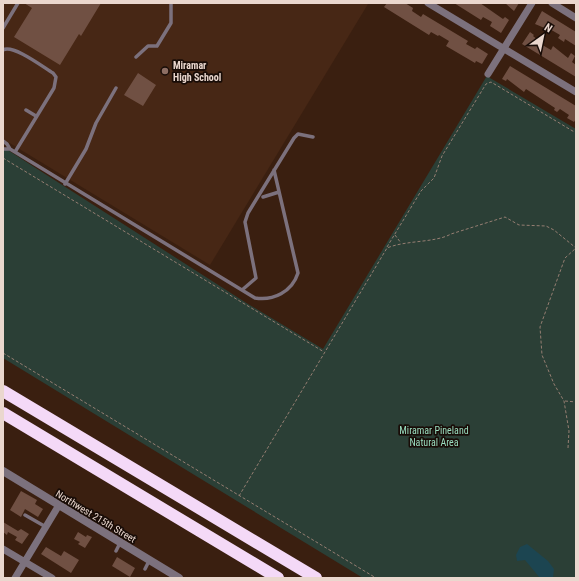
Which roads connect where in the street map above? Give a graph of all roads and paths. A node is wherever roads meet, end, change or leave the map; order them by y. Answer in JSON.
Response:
{"nodes":[{"id":1,"x":18,"y":3,"type":"edge"},
{"id":2,"x":171,"y":3,"type":"edge"},
{"id":3,"x":428,"y":3,"type":"edge"},
{"id":4,"x":532,"y":3,"type":"edge"},
{"id":5,"x":552,"y":3,"type":"edge"},
{"id":6,"x":576,"y":18,"type":"edge"},
{"id":7,"x":3,"y":28,"type":"edge"},
{"id":8,"x":504,"y":49,"type":"junction"},
{"id":9,"x":3,"y":50,"type":"edge"},
{"id":10,"x":136,"y":57,"type":"dead end"},
{"id":11,"x":488,"y":74,"type":"dead end"},
{"id":12,"x":116,"y":88,"type":"dead end"},
{"id":13,"x":576,"y":92,"type":"edge"},
{"id":14,"x":26,"y":110,"type":"dead end"},
{"id":15,"x":36,"y":116,"type":"junction"},
{"id":16,"x":576,"y":133,"type":"edge"},
{"id":17,"x":313,"y":137,"type":"dead end"},
{"id":18,"x":3,"y":141,"type":"edge"},
{"id":19,"x":3,"y":149,"type":"edge"},
{"id":20,"x":10,"y":149,"type":"junction"},
{"id":21,"x":15,"y":152,"type":"junction"},
{"id":22,"x":3,"y":158,"type":"edge"},
{"id":23,"x":274,"y":170,"type":"junction"},
{"id":24,"x":65,"y":184,"type":"junction"},
{"id":25,"x":279,"y":192,"type":"junction"},
{"id":26,"x":263,"y":197,"type":"dead end"},
{"id":27,"x":395,"y":234,"type":"junction"},
{"id":28,"x":401,"y":243,"type":"junction"},
{"id":29,"x":387,"y":248,"type":"junction"},
{"id":30,"x":576,"y":248,"type":"edge"},
{"id":31,"x":242,"y":290,"type":"junction"},
{"id":32,"x":3,"y":353,"type":"edge"},
{"id":33,"x":324,"y":353,"type":"junction"},
{"id":34,"x":3,"y":391,"type":"edge"},
{"id":35,"x":564,"y":401,"type":"junction"},
{"id":36,"x":576,"y":402,"type":"edge"},
{"id":37,"x":3,"y":413,"type":"edge"},
{"id":38,"x":568,"y":448,"type":"dead end"},
{"id":39,"x":3,"y":470,"type":"edge"},
{"id":40,"x":239,"y":496,"type":"junction"},
{"id":41,"x":59,"y":505,"type":"junction"},
{"id":42,"x":25,"y":515,"type":"dead end"},
{"id":43,"x":46,"y":527,"type":"junction"},
{"id":44,"x":120,"y":542,"type":"junction"},
{"id":45,"x":3,"y":549,"type":"edge"},
{"id":46,"x":116,"y":551,"type":"dead end"},
{"id":47,"x":150,"y":560,"type":"junction"},
{"id":48,"x":25,"y":562,"type":"junction"},
{"id":49,"x":146,"y":569,"type":"dead end"},
{"id":50,"x":15,"y":578,"type":"edge"},
{"id":51,"x":52,"y":578,"type":"edge"},
{"id":52,"x":179,"y":578,"type":"edge"},
{"id":53,"x":278,"y":578,"type":"edge"},
{"id":54,"x":316,"y":578,"type":"edge"},
{"id":55,"x":376,"y":578,"type":"edge"}],
"edges":[{"from":1,"to":7,"type":"lane"},
{"from":2,"to":10,"type":"lane"},
{"from":3,"to":8,"type":"street"},
{"from":4,"to":8,"type":"street"},
{"from":5,"to":6,"type":"street"},
{"from":8,"to":11,"type":"street"},
{"from":8,"to":13,"type":"street"},
{"from":9,"to":15,"type":"lane"},
{"from":12,"to":24,"type":"lane"},
{"from":14,"to":15,"type":"lane"},
{"from":15,"to":21,"type":"lane"},
{"from":16,"to":27,"type":"path"},
{"from":17,"to":23,"type":"lane"},
{"from":18,"to":20,"type":"lane"},
{"from":19,"to":20,"type":"lane"},
{"from":20,"to":21,"type":"lane"},
{"from":21,"to":24,"type":"lane"},
{"from":22,"to":33,"type":"path"},
{"from":23,"to":25,"type":"lane"},
{"from":23,"to":31,"type":"lane"},
{"from":24,"to":31,"type":"lane"},
{"from":25,"to":26,"type":"lane"},
{"from":25,"to":31,"type":"lane"},
{"from":27,"to":28,"type":"path"},
{"from":27,"to":29,"type":"path"},
{"from":28,"to":29,"type":"path"},
{"from":28,"to":30,"type":"path"},
{"from":29,"to":33,"type":"path"},
{"from":30,"to":35,"type":"path"},
{"from":32,"to":40,"type":"path"},
{"from":33,"to":40,"type":"path"},
{"from":34,"to":54,"type":"highway"},
{"from":35,"to":36,"type":"path"},
{"from":35,"to":38,"type":"path"},
{"from":37,"to":53,"type":"highway"},
{"from":39,"to":41,"type":"street","name":"Northwest 215th Street"},
{"from":40,"to":55,"type":"path"},
{"from":41,"to":43,"type":"street"},
{"from":41,"to":44,"type":"street","name":"Northwest 215th Street"},
{"from":42,"to":43,"type":"lane"},
{"from":43,"to":48,"type":"street"},
{"from":44,"to":46,"type":"lane"},
{"from":44,"to":47,"type":"street","name":"Northwest 215th Street"},
{"from":45,"to":48,"type":"street"},
{"from":47,"to":49,"type":"lane"},
{"from":47,"to":52,"type":"street","name":"Northwest 215th Street"},
{"from":48,"to":50,"type":"street"},
{"from":48,"to":51,"type":"street"}]}
